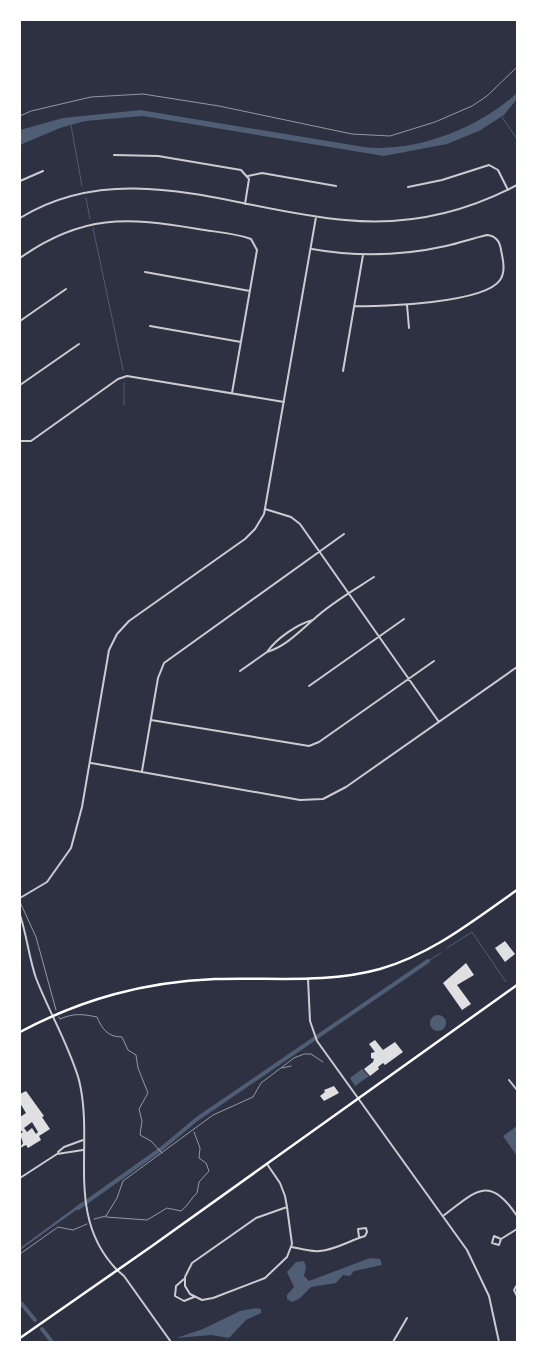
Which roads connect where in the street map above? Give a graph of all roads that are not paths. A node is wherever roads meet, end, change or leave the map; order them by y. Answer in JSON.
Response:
{"nodes":[{"id":1,"x":114,"y":155,"type":"dead end"},
{"id":2,"x":42,"y":171,"type":"dead end"},
{"id":3,"x":247,"y":176,"type":"junction"},
{"id":4,"x":20,"y":181,"type":"edge"},
{"id":5,"x":517,"y":185,"type":"edge"},
{"id":6,"x":336,"y":186,"type":"dead end"},
{"id":7,"x":408,"y":186,"type":"dead end"},
{"id":8,"x":508,"y":190,"type":"junction"},
{"id":9,"x":245,"y":204,"type":"junction"},
{"id":10,"x":316,"y":217,"type":"junction"},
{"id":11,"x":20,"y":218,"type":"edge"},
{"id":12,"x":311,"y":249,"type":"junction"},
{"id":13,"x":363,"y":254,"type":"junction"},
{"id":14,"x":20,"y":258,"type":"edge"},
{"id":15,"x":145,"y":272,"type":"dead end"},
{"id":16,"x":66,"y":289,"type":"dead end"},
{"id":17,"x":250,"y":291,"type":"junction"},
{"id":18,"x":407,"y":305,"type":"junction"},
{"id":19,"x":355,"y":306,"type":"junction"},
{"id":20,"x":20,"y":322,"type":"edge"},
{"id":21,"x":150,"y":326,"type":"dead end"},
{"id":22,"x":409,"y":328,"type":"dead end"},
{"id":23,"x":241,"y":342,"type":"junction"},
{"id":24,"x":79,"y":344,"type":"dead end"},
{"id":25,"x":343,"y":371,"type":"dead end"},
{"id":26,"x":20,"y":385,"type":"edge"},
{"id":27,"x":232,"y":393,"type":"junction"},
{"id":28,"x":284,"y":402,"type":"junction"},
{"id":29,"x":20,"y":442,"type":"edge"},
{"id":30,"x":265,"y":509,"type":"junction"},
{"id":31,"x":344,"y":534,"type":"dead end"},
{"id":32,"x":319,"y":552,"type":"junction"},
{"id":33,"x":374,"y":577,"type":"dead end"},
{"id":34,"x":349,"y":594,"type":"junction"},
{"id":35,"x":404,"y":619,"type":"dead end"},
{"id":36,"x":312,"y":620,"type":"junction"},
{"id":37,"x":379,"y":636,"type":"junction"},
{"id":38,"x":267,"y":652,"type":"junction"},
{"id":39,"x":434,"y":662,"type":"dead end"},
{"id":40,"x":517,"y":667,"type":"edge"},
{"id":41,"x":240,"y":671,"type":"dead end"},
{"id":42,"x":409,"y":679,"type":"junction"},
{"id":43,"x":309,"y":686,"type":"dead end"},
{"id":44,"x":151,"y":720,"type":"junction"},
{"id":45,"x":439,"y":722,"type":"junction"},
{"id":46,"x":90,"y":763,"type":"junction"},
{"id":47,"x":142,"y":772,"type":"junction"},
{"id":48,"x":517,"y":890,"type":"edge"},
{"id":49,"x":20,"y":898,"type":"edge"},
{"id":50,"x":20,"y":915,"type":"edge"},
{"id":51,"x":308,"y":979,"type":"junction"},
{"id":52,"x":517,"y":984,"type":"edge"},
{"id":53,"x":52,"y":1015,"type":"junction"},
{"id":54,"x":20,"y":1032,"type":"edge"},
{"id":55,"x":510,"y":1080,"type":"dead end"},
{"id":56,"x":517,"y":1090,"type":"edge"},
{"id":57,"x":358,"y":1099,"type":"junction"},
{"id":58,"x":83,"y":1140,"type":"junction"},
{"id":59,"x":83,"y":1150,"type":"junction"},
{"id":60,"x":57,"y":1154,"type":"junction"},
{"id":61,"x":267,"y":1164,"type":"junction"},
{"id":62,"x":20,"y":1178,"type":"edge"},
{"id":63,"x":287,"y":1207,"type":"junction"},
{"id":64,"x":442,"y":1216,"type":"junction"},
{"id":65,"x":517,"y":1216,"type":"edge"},
{"id":66,"x":517,"y":1229,"type":"edge"},
{"id":67,"x":359,"y":1236,"type":"junction"},
{"id":68,"x":501,"y":1238,"type":"junction"},
{"id":69,"x":292,"y":1247,"type":"junction"},
{"id":70,"x":117,"y":1270,"type":"junction"},
{"id":71,"x":184,"y":1280,"type":"junction"},
{"id":72,"x":517,"y":1285,"type":"edge"},
{"id":73,"x":517,"y":1296,"type":"edge"},
{"id":74,"x":194,"y":1297,"type":"junction"},
{"id":75,"x":407,"y":1318,"type":"dead end"},
{"id":76,"x":20,"y":1338,"type":"edge"},
{"id":77,"x":171,"y":1342,"type":"edge"},
{"id":78,"x":393,"y":1342,"type":"edge"},
{"id":79,"x":499,"y":1342,"type":"edge"}],
"edges":[{"from":1,"to":3,"type":"street"},
{"from":2,"to":4,"type":"street"},
{"from":3,"to":6,"type":"street"},
{"from":3,"to":9,"type":"street"},
{"from":5,"to":8,"type":"street"},
{"from":7,"to":8,"type":"street"},
{"from":8,"to":10,"type":"street"},
{"from":9,"to":10,"type":"street"},
{"from":9,"to":11,"type":"street"},
{"from":10,"to":12,"type":"street"},
{"from":12,"to":13,"type":"street"},
{"from":12,"to":28,"type":"street"},
{"from":13,"to":18,"type":"street"},
{"from":13,"to":19,"type":"street"},
{"from":14,"to":17,"type":"street"},
{"from":15,"to":17,"type":"street"},
{"from":16,"to":20,"type":"street"},
{"from":17,"to":23,"type":"street"},
{"from":18,"to":19,"type":"street"},
{"from":18,"to":22,"type":"street"},
{"from":19,"to":25,"type":"street"},
{"from":21,"to":23,"type":"street"},
{"from":23,"to":27,"type":"street"},
{"from":24,"to":26,"type":"street"},
{"from":27,"to":28,"type":"street"},
{"from":27,"to":29,"type":"street"},
{"from":28,"to":30,"type":"street"},
{"from":30,"to":32,"type":"street"},
{"from":30,"to":46,"type":"street"},
{"from":31,"to":32,"type":"street"},
{"from":32,"to":34,"type":"street"},
{"from":32,"to":44,"type":"street"},
{"from":33,"to":34,"type":"street"},
{"from":34,"to":36,"type":"street"},
{"from":34,"to":37,"type":"street"},
{"from":35,"to":37,"type":"street"},
{"from":36,"to":38,"type":"street"},
{"from":36,"to":38,"type":"street"},
{"from":37,"to":42,"type":"street"},
{"from":37,"to":43,"type":"street"},
{"from":38,"to":41,"type":"street"},
{"from":39,"to":42,"type":"street"},
{"from":40,"to":45,"type":"street"},
{"from":42,"to":44,"type":"street"},
{"from":42,"to":45,"type":"street"},
{"from":44,"to":47,"type":"street"},
{"from":45,"to":47,"type":"street"},
{"from":46,"to":47,"type":"street"},
{"from":46,"to":49,"type":"street"},
{"from":48,"to":51,"type":"main road"},
{"from":50,"to":53,"type":"street"},
{"from":51,"to":53,"type":"main road"},
{"from":51,"to":57,"type":"street"},
{"from":52,"to":57,"type":"main road"},
{"from":53,"to":54,"type":"main road"},
{"from":53,"to":58,"type":"street"},
{"from":55,"to":56,"type":"street"},
{"from":57,"to":61,"type":"main road"},
{"from":57,"to":64,"type":"street"},
{"from":58,"to":59,"type":"street"},
{"from":58,"to":60,"type":"street"},
{"from":59,"to":60,"type":"street"},
{"from":59,"to":70,"type":"street"},
{"from":60,"to":62,"type":"street"},
{"from":61,"to":63,"type":"street"},
{"from":61,"to":70,"type":"main road"},
{"from":63,"to":69,"type":"street"},
{"from":63,"to":71,"type":"street"},
{"from":64,"to":65,"type":"street"},
{"from":64,"to":79,"type":"street"},
{"from":66,"to":68,"type":"street"},
{"from":67,"to":67,"type":"street"},
{"from":67,"to":69,"type":"street"},
{"from":68,"to":68,"type":"street"},
{"from":69,"to":74,"type":"street"},
{"from":70,"to":76,"type":"main road"},
{"from":70,"to":77,"type":"street"},
{"from":71,"to":74,"type":"street"},
{"from":71,"to":74,"type":"street"},
{"from":72,"to":73,"type":"street"},
{"from":75,"to":78,"type":"street"}]}
